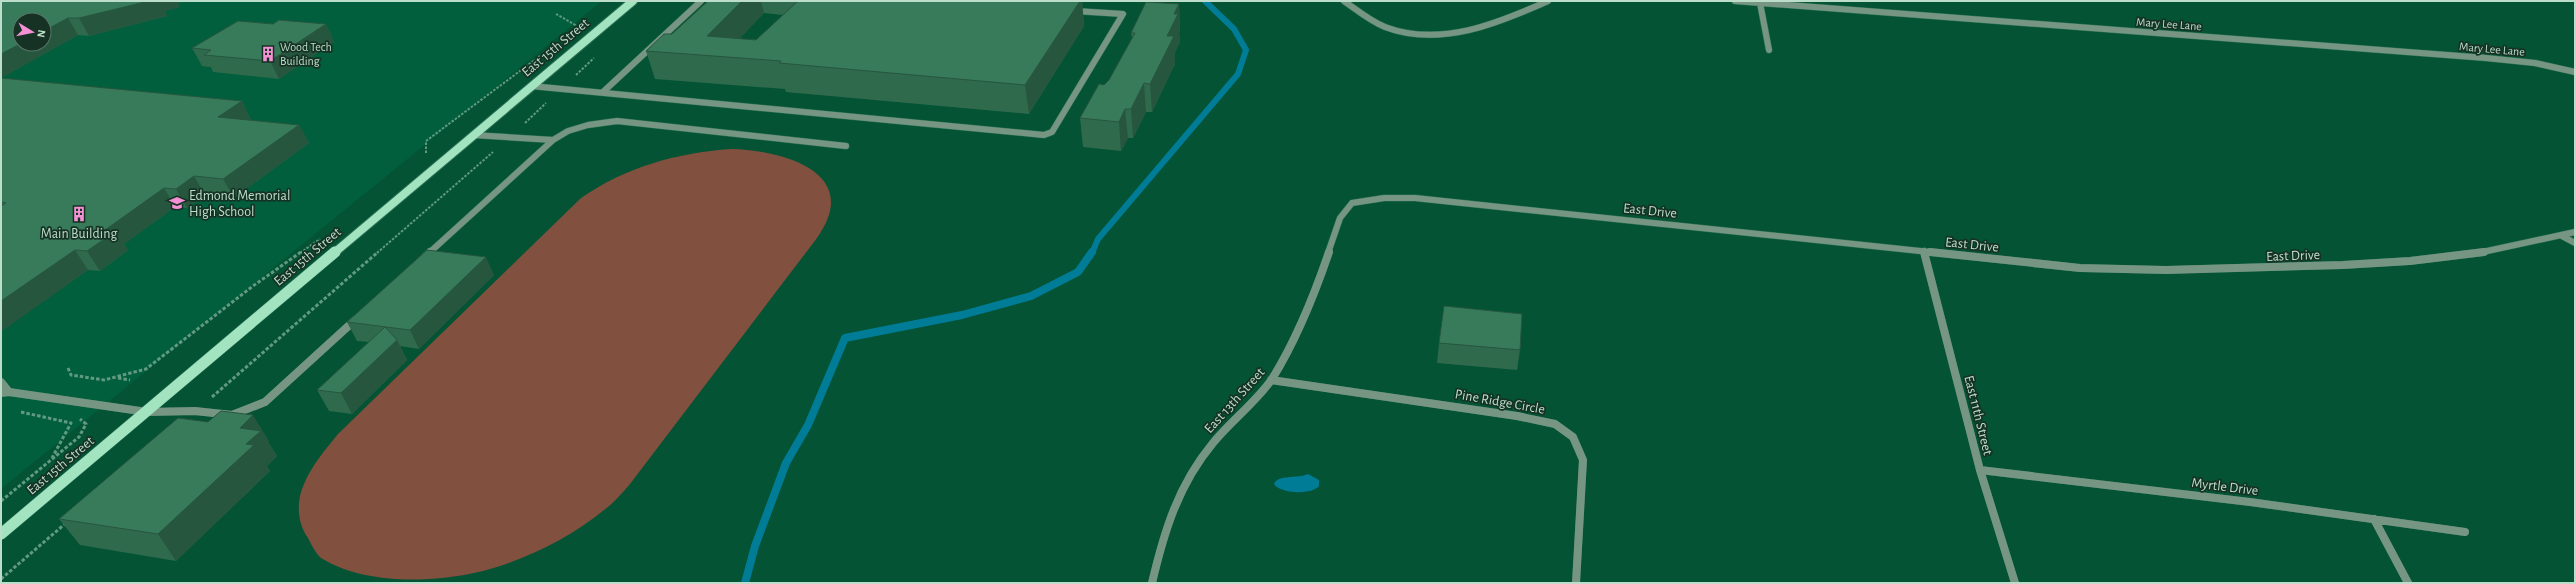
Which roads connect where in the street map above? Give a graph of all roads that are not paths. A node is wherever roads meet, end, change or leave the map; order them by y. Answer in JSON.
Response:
{"nodes":[{"id":1,"x":633,"y":1,"type":"edge"},
{"id":2,"x":701,"y":1,"type":"edge"},
{"id":3,"x":1344,"y":1,"type":"edge"},
{"id":4,"x":1548,"y":1,"type":"edge"},
{"id":5,"x":1735,"y":1,"type":"edge"},
{"id":6,"x":1760,"y":3,"type":"junction"},
{"id":7,"x":1067,"y":10,"type":"edge"},
{"id":8,"x":1769,"y":50,"type":"dead end"},
{"id":9,"x":2575,"y":72,"type":"edge"},
{"id":10,"x":531,"y":86,"type":"junction"},
{"id":11,"x":603,"y":92,"type":"junction"},
{"id":12,"x":473,"y":135,"type":"junction"},
{"id":13,"x":554,"y":140,"type":"junction"},
{"id":14,"x":846,"y":146,"type":"dead end"},
{"id":15,"x":1366,"y":200,"type":"joint"},
{"id":16,"x":2575,"y":232,"type":"edge"},
{"id":17,"x":2562,"y":236,"type":"junction"},
{"id":18,"x":2575,"y":243,"type":"edge"},
{"id":19,"x":1924,"y":251,"type":"junction"},
{"id":20,"x":418,"y":263,"type":"edge"},
{"id":21,"x":359,"y":316,"type":"edge"},
{"id":22,"x":1271,"y":380,"type":"junction"},
{"id":23,"x":1,"y":382,"type":"edge"},
{"id":24,"x":5,"y":392,"type":"edge"},
{"id":25,"x":147,"y":412,"type":"junction"},
{"id":26,"x":1980,"y":470,"type":"junction"},
{"id":27,"x":2374,"y":519,"type":"junction"},
{"id":28,"x":2465,"y":532,"type":"dead end"},
{"id":29,"x":1,"y":534,"type":"edge"},
{"id":30,"x":1152,"y":583,"type":"edge"},
{"id":31,"x":1576,"y":583,"type":"edge"},
{"id":32,"x":2015,"y":583,"type":"edge"},
{"id":33,"x":2408,"y":583,"type":"edge"}],
"edges":[{"from":1,"to":10,"type":"main road","name":"East 15th Street"},
{"from":2,"to":11,"type":"street"},
{"from":3,"to":4,"type":"street"},
{"from":5,"to":6,"type":"street","name":"Mary Lee Lane"},
{"from":6,"to":8,"type":"street"},
{"from":6,"to":9,"type":"street","name":"Mary Lee Lane"},
{"from":7,"to":11,"type":"street"},
{"from":10,"to":11,"type":"street"},
{"from":10,"to":12,"type":"main road","name":"East 15th Street"},
{"from":12,"to":13,"type":"street"},
{"from":12,"to":25,"type":"main road","name":"East 15th Street"},
{"from":13,"to":14,"type":"street"},
{"from":13,"to":20,"type":"street"},
{"from":15,"to":19,"type":"street","name":"East Drive"},
{"from":15,"to":22,"type":"street","name":"East 13th Street"},
{"from":16,"to":17,"type":"street","name":"East Drive"},
{"from":17,"to":18,"type":"street"},
{"from":17,"to":19,"type":"street","name":"East Drive"},
{"from":19,"to":26,"type":"street","name":"East 11th Street"},
{"from":21,"to":25,"type":"street"},
{"from":22,"to":30,"type":"street","name":"East 13th Street"},
{"from":22,"to":31,"type":"street","name":"Pine Ridge Circle"},
{"from":23,"to":24,"type":"street"},
{"from":24,"to":25,"type":"street"},
{"from":25,"to":29,"type":"main road","name":"East 15th Street"},
{"from":26,"to":27,"type":"street","name":"Myrtle Drive"},
{"from":26,"to":32,"type":"street","name":"East 11th Street"},
{"from":27,"to":28,"type":"street","name":"Myrtle Drive"},
{"from":27,"to":33,"type":"street"}]}
